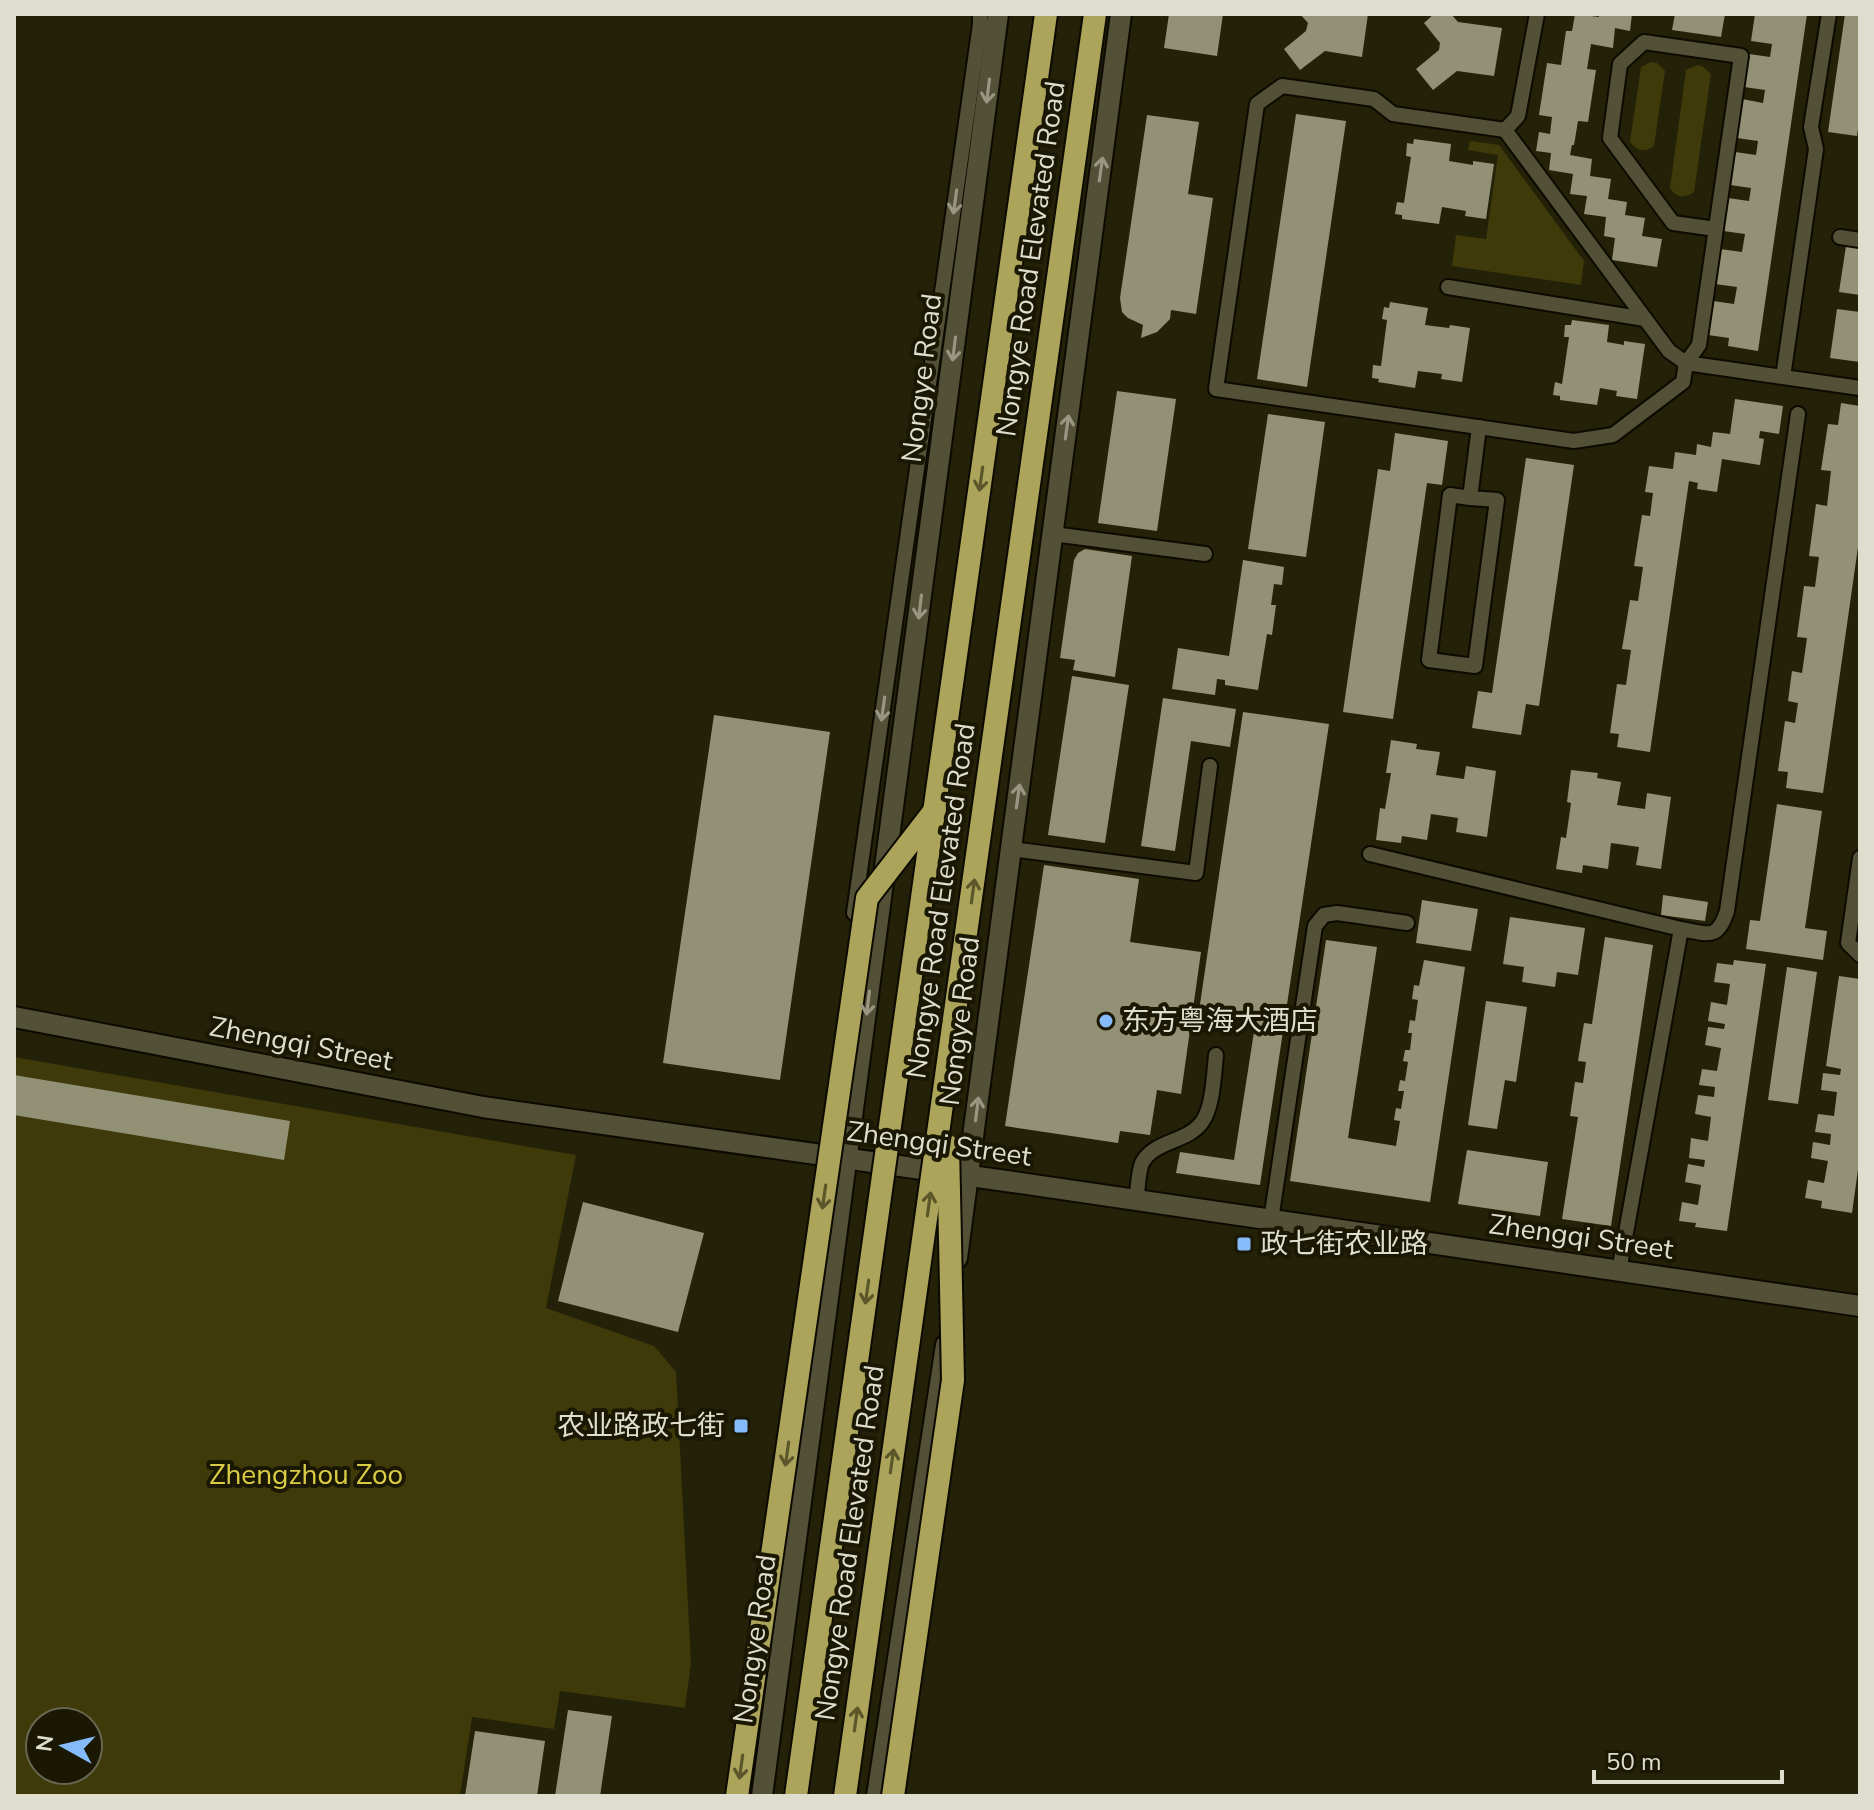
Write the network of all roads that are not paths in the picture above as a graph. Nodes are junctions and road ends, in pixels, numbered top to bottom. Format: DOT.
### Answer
graph roads {
  1 [pos="980,14"];
  2 [pos="998,14"];
  3 [pos="1046,14"];
  4 [pos="1095,14"];
  5 [pos="1121,14"];
  6 [pos="1537,14"];
  7 [pos="1829,14"];
  8 [pos="1505,130"];
  9 [pos="1716,229"];
  10 [pos="1840,237"];
  11 [pos="1860,240"];
  12 [pos="1448,287"];
  13 [pos="1645,319"];
  14 [pos="1686,363"];
  15 [pos="1783,377"];
  16 [pos="1860,388"];
  17 [pos="1798,414"];
  18 [pos="1479,427"];
  19 [pos="1470,498"];
  20 [pos="1053,534"];
  21 [pos="1205,554"];
  22 [pos="1210,766"];
  23 [pos="935,809"];
  24 [pos="1011,849"];
  25 [pos="1370,854"];
  26 [pos="1860,858"];
  27 [pos="1407,923"];
  28 [pos="1681,929"];
  29 [pos="1860,955"];
  30 [pos="14,1017"];
  31 [pos="1216,1055"];
  32 [pos="946,1079"];
  33 [pos="820,1155"];
  34 [pos="848,1159"];
  35 [pos="968,1176"];
  36 [pos="1136,1200"];
  37 [pos="1271,1220"];
  38 [pos="1619,1271"];
  39 [pos="1860,1306"];
  40 [pos="737,1796"];
  41 [pos="762,1796"];
  42 [pos="796,1796"];
  43 [pos="845,1796"];
  44 [pos="877,1796"];
  45 [pos="893,1796"];
  1 -- 33 [label="lane, one-way"];
  2 -- 34 [label="street, Nongye Road, one-way"];
  3 -- 23 [label="highway, Nongye Road Elevated Road, one-way, bridge"];
  32 -- 4 [label="highway, Nongye Road Elevated Road, one-way, bridge"];
  20 -- 5 [label="street, Nongye Road, one-way"];
  6 -- 8 [label="lane"];
  7 -- 15 [label="lane"];
  8 -- 13 [label="lane"];
  8 -- 18 [label="lane"];
  9 -- 9 [label="lane"];
  9 -- 14 [label="lane"];
  10 -- 11 [label="lane"];
  12 -- 13 [label="lane"];
  13 -- 14 [label="lane"];
  14 -- 15 [label="lane"];
  14 -- 18 [label="lane"];
  15 -- 16 [label="lane"];
  17 -- 28 [label="lane"];
  18 -- 19 [label="lane"];
  19 -- 19 [label="lane"];
  20 -- 21 [label="lane"];
  24 -- 20 [label="street, Nongye Road, one-way"];
  22 -- 24 [label="lane"];
  23 -- 40 [label="highway, one-way, bridge"];
  23 -- 42 [label="highway, Nongye Road Elevated Road, one-way, bridge"];
  35 -- 24 [label="street, Nongye Road, one-way"];
  25 -- 28 [label="lane"];
  26 -- 29 [label="lane"];
  27 -- 37 [label="lane"];
  28 -- 38 [label="lane"];
  30 -- 33 [label="street, Zhengqi Street"];
  31 -- 36 [label="lane"];
  43 -- 32 [label="highway, Nongye Road Elevated Road, one-way, bridge"];
  32 -- 45 [label="highway, bridge"];
  33 -- 34 [label="street, Zhengqi Street"];
  34 -- 35 [label="street, Zhengqi Street"];
  34 -- 41 [label="street, Nongye Road"];
  35 -- 36 [label="street, Zhengqi Street"];
  35 -- 44 [label="street, Nongye Road"];
  36 -- 37 [label="street, Zhengqi Street"];
  37 -- 38 [label="street, Zhengqi Street"];
  38 -- 39 [label="street, Zhengqi Street"];
}
